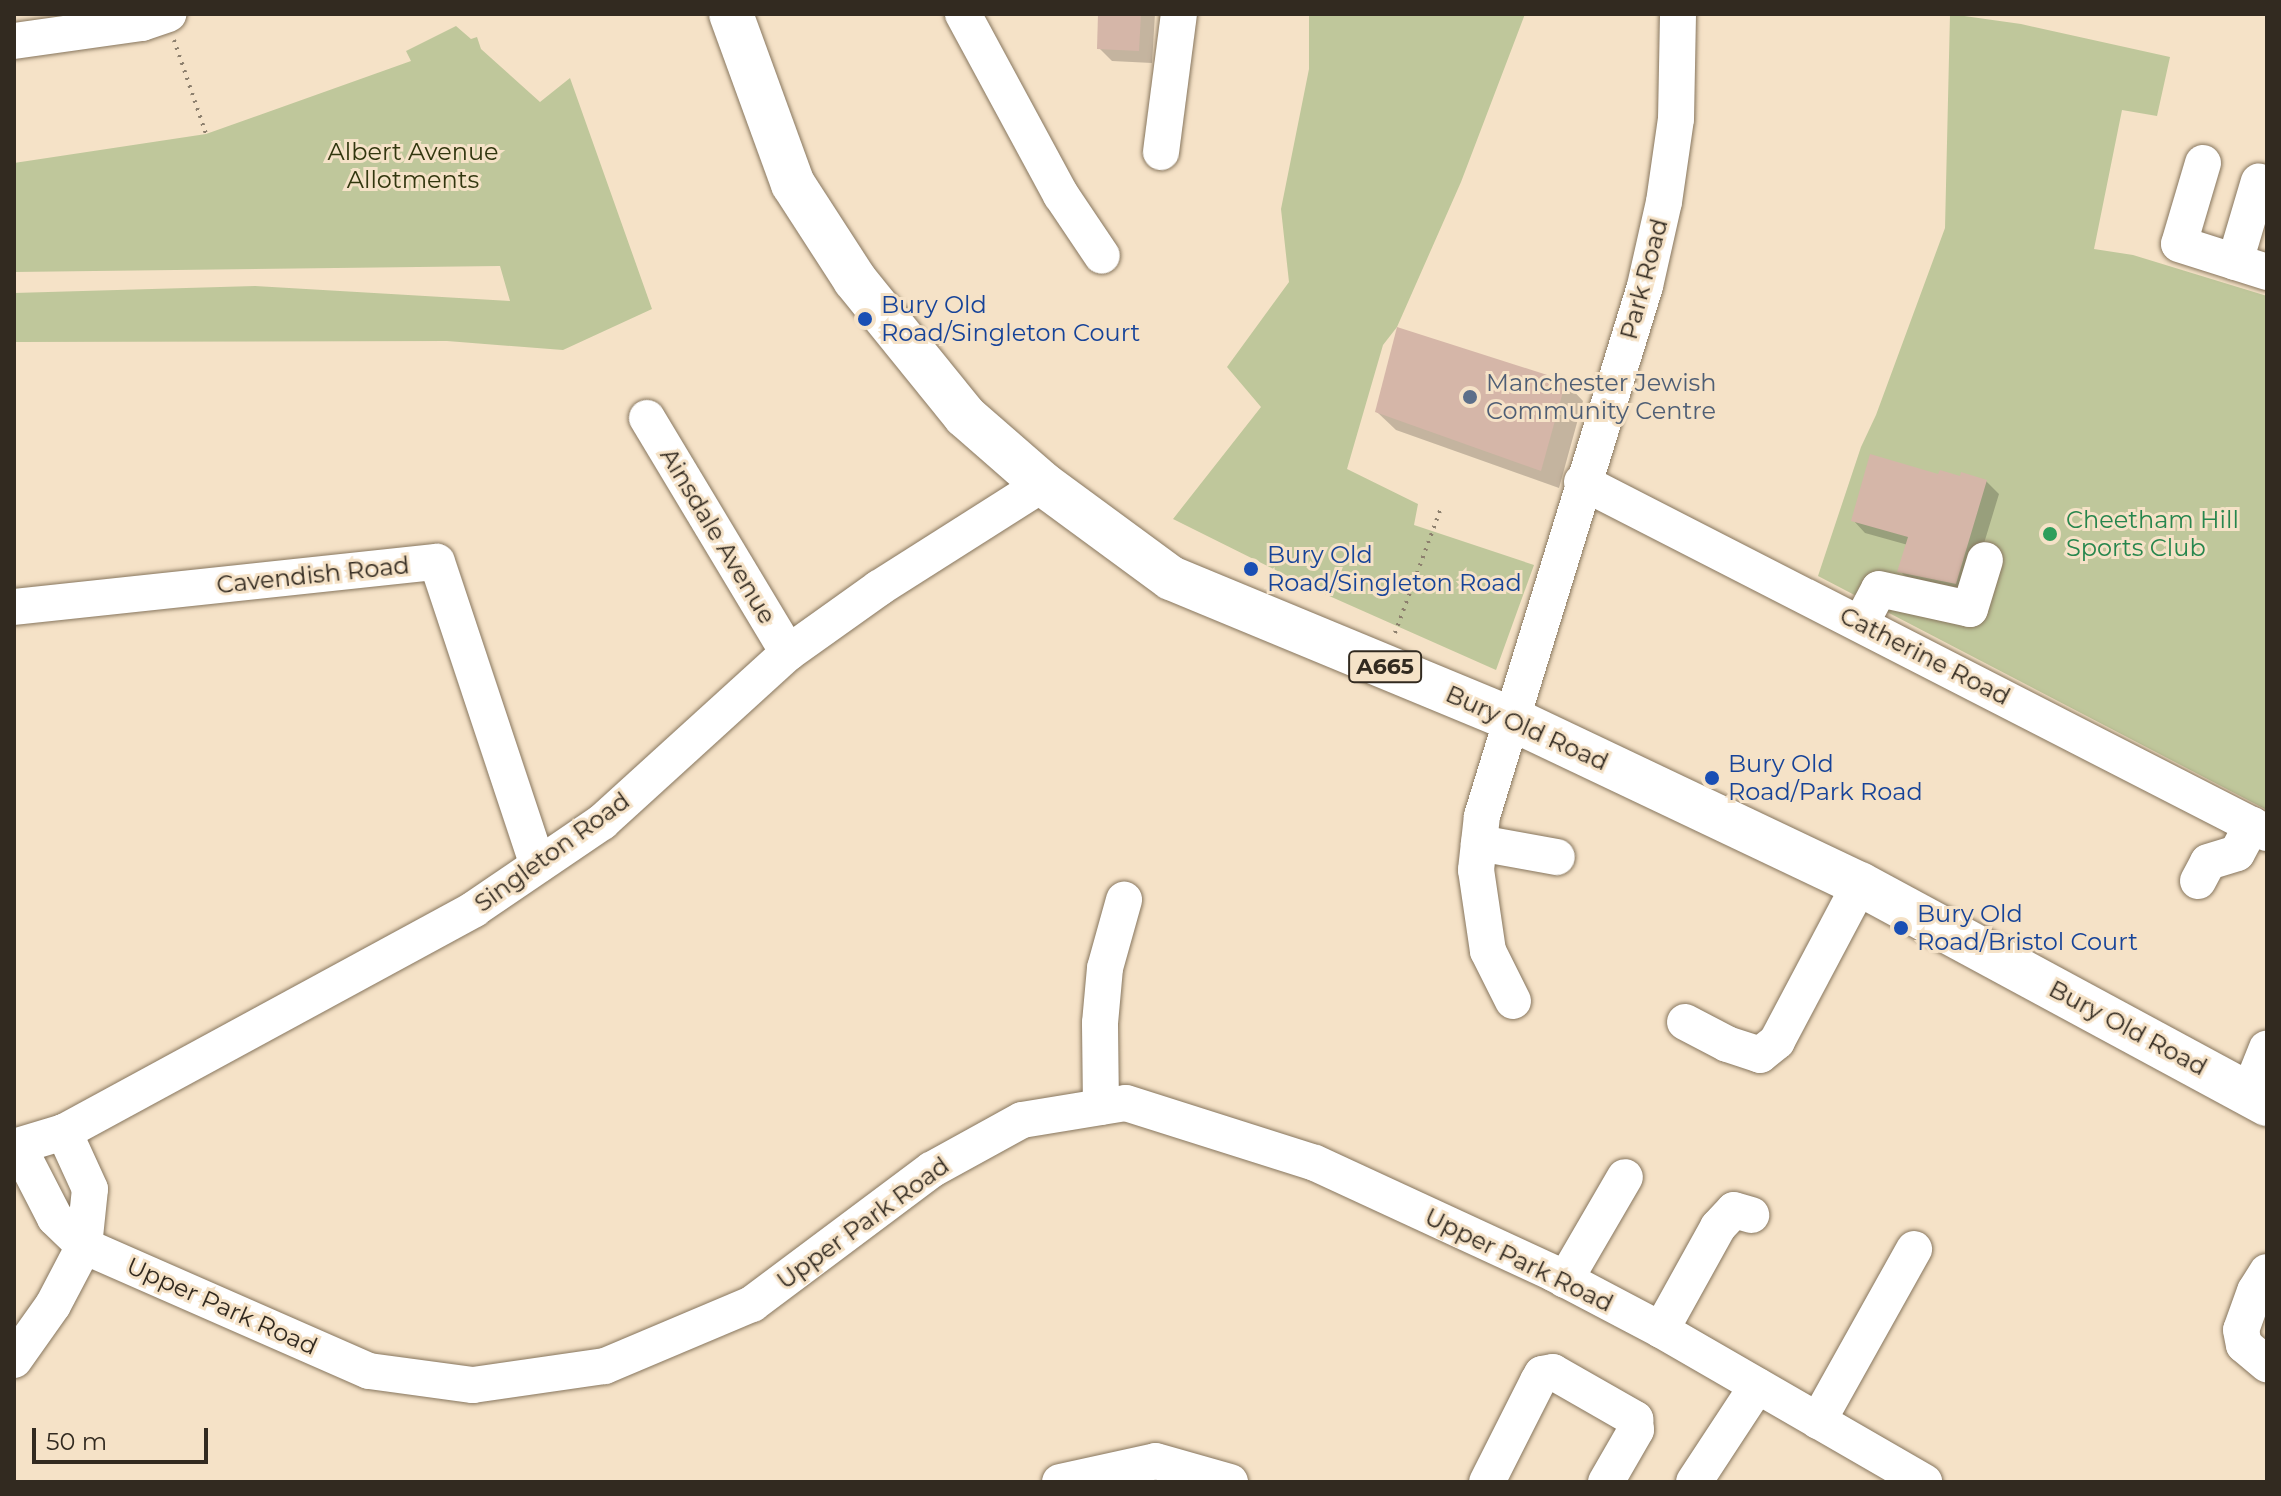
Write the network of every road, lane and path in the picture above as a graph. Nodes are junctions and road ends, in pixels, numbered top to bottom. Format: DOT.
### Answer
graph roads {
  1 [pos="166,14"];
  2 [pos="963,14"];
  3 [pos="1179,14"];
  4 [pos="1678,14"];
  5 [pos="741,18"];
  6 [pos="14,41"];
  7 [pos="206,134"];
  8 [pos="1161,152"];
  9 [pos="2203,163"];
  10 [pos="2259,181"];
  11 [pos="1102,256"];
  12 [pos="2251,267"];
  13 [pos="647,418"];
  14 [pos="1582,482"];
  15 [pos="1043,484"];
  16 [pos="1441,508"];
  17 [pos="1985,560"];
  18 [pos="14,607"];
  19 [pos="1861,623"];
  20 [pos="1395,633"];
  21 [pos="788,653"];
  22 [pos="1512,719"];
  23 [pos="2259,829"];
  24 [pos="1479,843"];
  25 [pos="1557,857"];
  26 [pos="538,865"];
  27 [pos="2198,881"];
  28 [pos="1860,884"];
  29 [pos="1124,900"];
  30 [pos="1513,1001"];
  31 [pos="1685,1022"];
  32 [pos="2267,1048"];
  33 [pos="2258,1098"];
  34 [pos="1101,1107"];
  35 [pos="64,1132"];
  36 [pos="16,1146"];
  37 [pos="1625,1177"];
  38 [pos="1751,1215"];
  39 [pos="84,1246"];
  40 [pos="1914,1249"];
  41 [pos="2267,1272"];
  42 [pos="1565,1280"];
  43 [pos="1661,1330"];
  44 [pos="14,1360"];
  45 [pos="2267,1364"];
  46 [pos="1757,1386"];
  47 [pos="1818,1421"];
  48 [pos="1618,1478"];
  49 [pos="1060,1482"];
  50 [pos="1230,1482"];
  51 [pos="1487,1482"];
  52 [pos="1694,1482"];
  53 [pos="1924,1482"];
  1 -- 6 [label="street"];
  1 -- 7 [label="path"];
  2 -- 11 [label="street"];
  3 -- 8 [label="street"];
  4 -- 14 [label="street, Park Road"];
  5 -- 15 [label="main road, Bury Old Road / A665"];
  9 -- 12 [label="street"];
  10 -- 12 [label="street"];
  13 -- 21 [label="street, Ainsdale Avenue"];
  14 -- 19 [label="street, Catherine Road"];
  14 -- 22 [label="street, Park Road"];
  15 -- 21 [label="street, Singleton Road"];
  15 -- 22 [label="main road, Bury Old Road / A665"];
  16 -- 20 [label="path"];
  17 -- 19 [label="street"];
  18 -- 26 [label="street, Cavendish Road"];
  19 -- 23 [label="street, Catherine Road"];
  21 -- 26 [label="street, Singleton Road"];
  22 -- 24 [label="street, Park Road"];
  22 -- 28 [label="main road, Bury Old Road / A665"];
  23 -- 27 [label="street"];
  24 -- 25 [label="street"];
  24 -- 30 [label="street, Park Road"];
  26 -- 35 [label="street, Singleton Road"];
  28 -- 31 [label="street"];
  28 -- 33 [label="main road, Bury Old Road / A665"];
  29 -- 34 [label="street"];
  32 -- 33 [label="street"];
  34 -- 39 [label="street, Upper Park Road"];
  34 -- 42 [label="street, Upper Park Road"];
  35 -- 36 [label="street, Singleton Road"];
  35 -- 39 [label="street"];
  36 -- 39 [label="street, Upper Park Road"];
  37 -- 42 [label="street"];
  38 -- 43 [label="street"];
  39 -- 44 [label="street"];
  40 -- 47 [label="street"];
  41 -- 45 [label="street"];
  42 -- 43 [label="street, Upper Park Road"];
  43 -- 46 [label="street, Upper Park Road"];
  46 -- 47 [label="street, Upper Park Road"];
  46 -- 52 [label="street"];
  47 -- 53 [label="street, Upper Park Road"];
  48 -- 51 [label="street"];
  49 -- 50 [label="street"];
}
